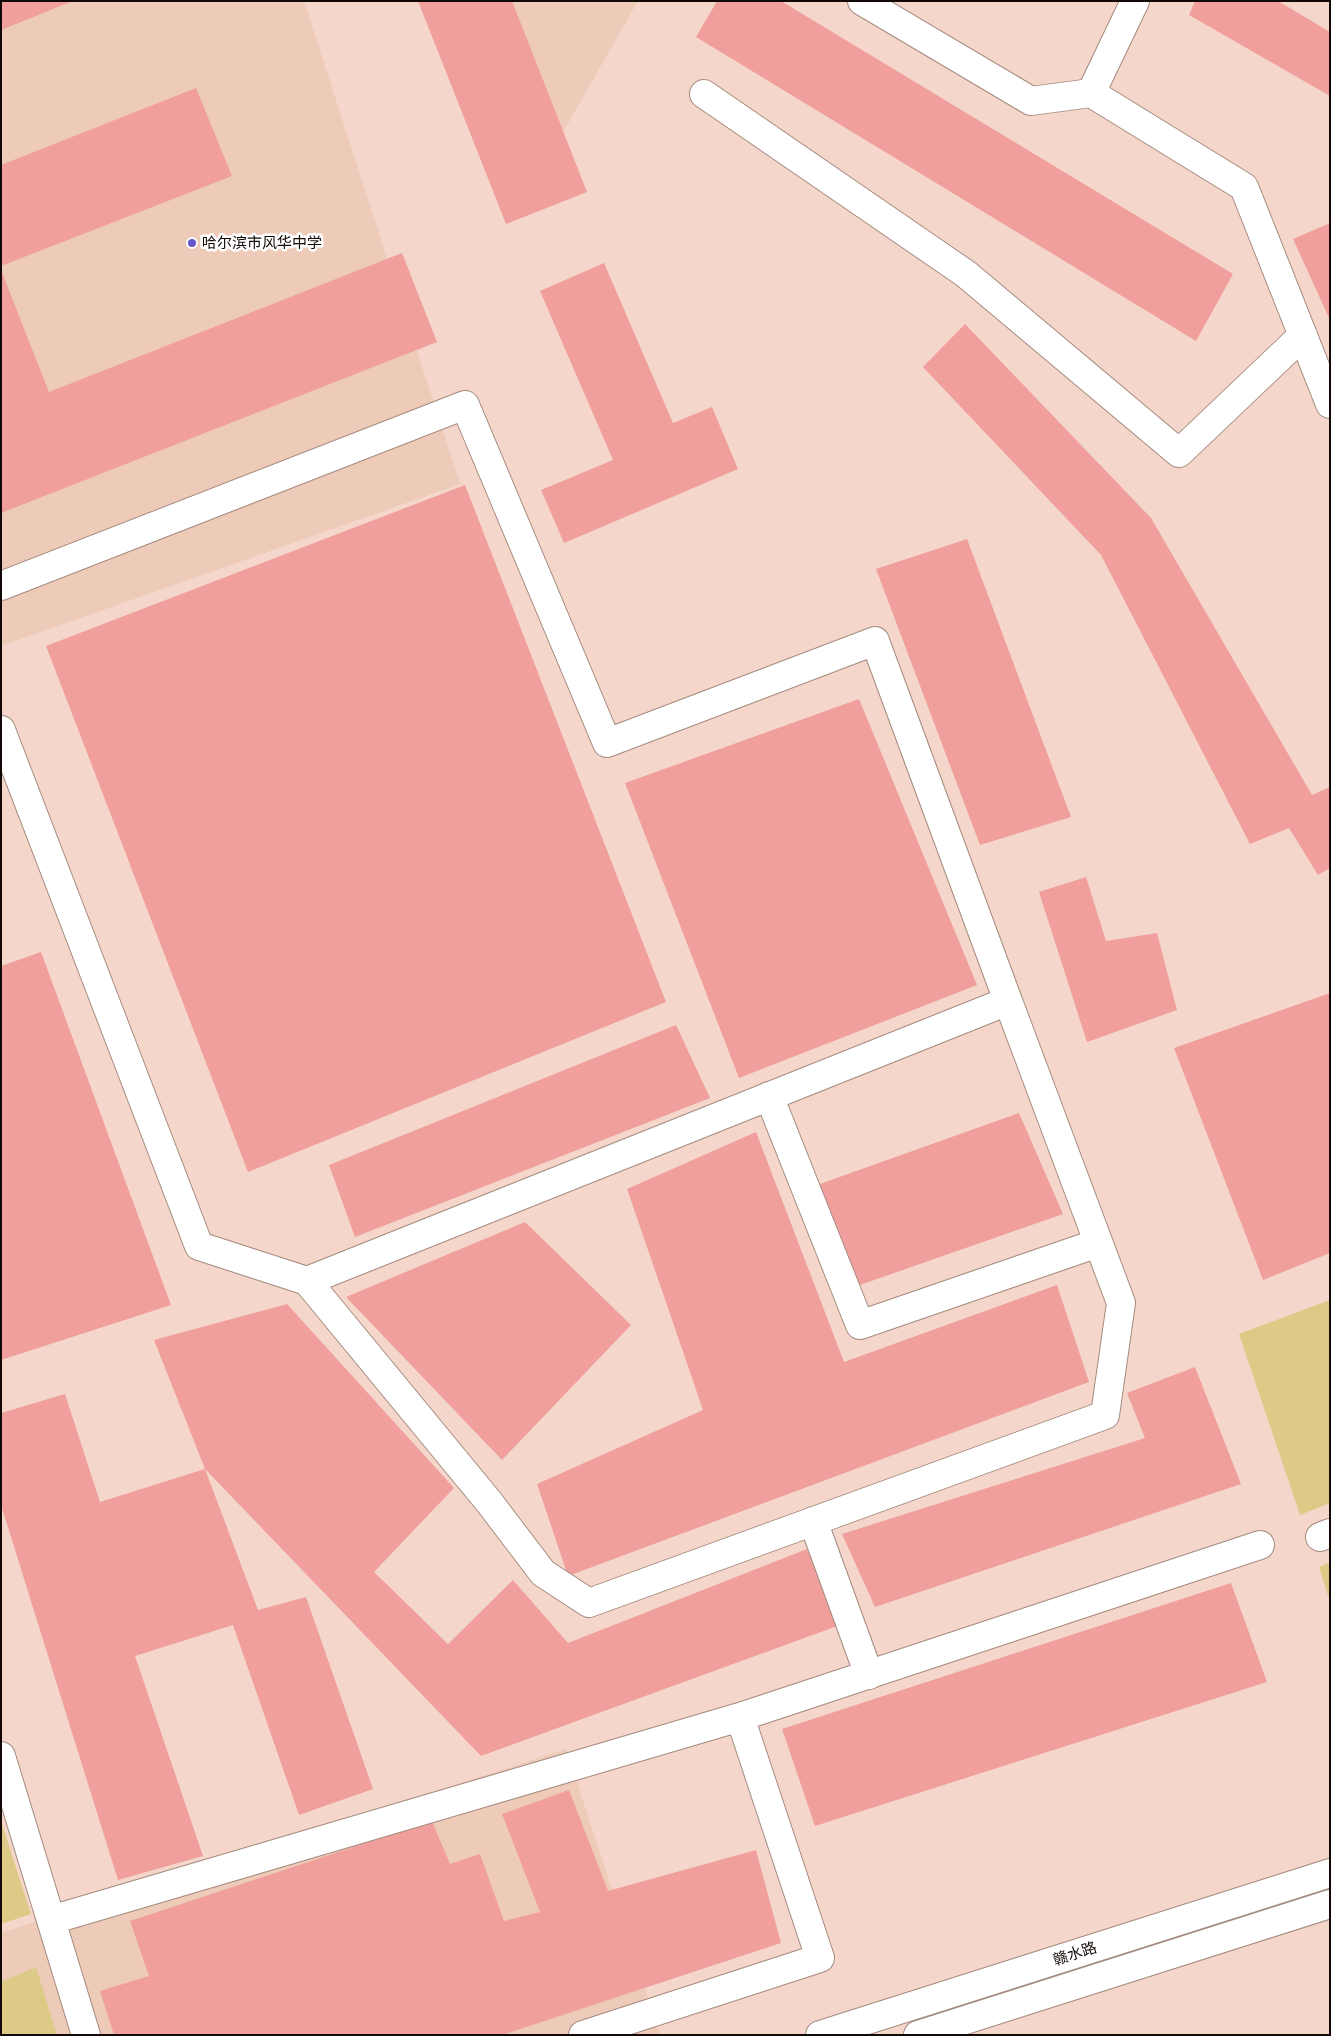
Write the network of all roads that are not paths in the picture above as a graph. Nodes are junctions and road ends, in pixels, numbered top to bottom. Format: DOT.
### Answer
graph roads {
  1 [pos="862,1"];
  2 [pos="1135,1"];
  3 [pos="1091,92"];
  4 [pos="704,94"];
  5 [pos="1302,335"];
  6 [pos="1330,404"];
  7 [pos="1,586"];
  8 [pos="1,730"];
  9 [pos="1008,1001"];
  10 [pos="769,1096"];
  11 [pos="1098,1243"];
  12 [pos="307,1281"];
  13 [pos="813,1521"];
  14 [pos="1260,1545"];
  15 [pos="869,1675"];
  16 [pos="740,1717"];
  17 [pos="1,1756"];
  18 [pos="1330,1873"];
  19 [pos="1330,1904"];
  20 [pos="51,1920"];
  21 [pos="86,2035"];
  22 [pos="583,2035"];
  23 [pos="820,2035"];
  24 [pos="918,2035"];
  1 -- 3 [label="main road"];
  2 -- 3 [label="main road"];
  3 -- 5 [label="main road"];
  4 -- 5 [label="main road"];
  5 -- 6 [label="main road"];
  7 -- 9 [label="main road"];
  8 -- 12 [label="main road"];
  9 -- 10 [label="main road"];
  9 -- 11 [label="main road"];
  10 -- 11 [label="main road"];
  10 -- 12 [label="main road"];
  11 -- 13 [label="main road"];
  12 -- 13 [label="main road"];
  13 -- 15 [label="main road"];
  14 -- 15 [label="main road"];
  15 -- 16 [label="main road"];
  16 -- 20 [label="main road"];
  16 -- 22 [label="main road"];
  17 -- 20 [label="main road"];
  18 -- 23 [label="main road, 赣水路"];
  19 -- 24 [label="main road, 赣水路"];
  20 -- 21 [label="main road"];
}
